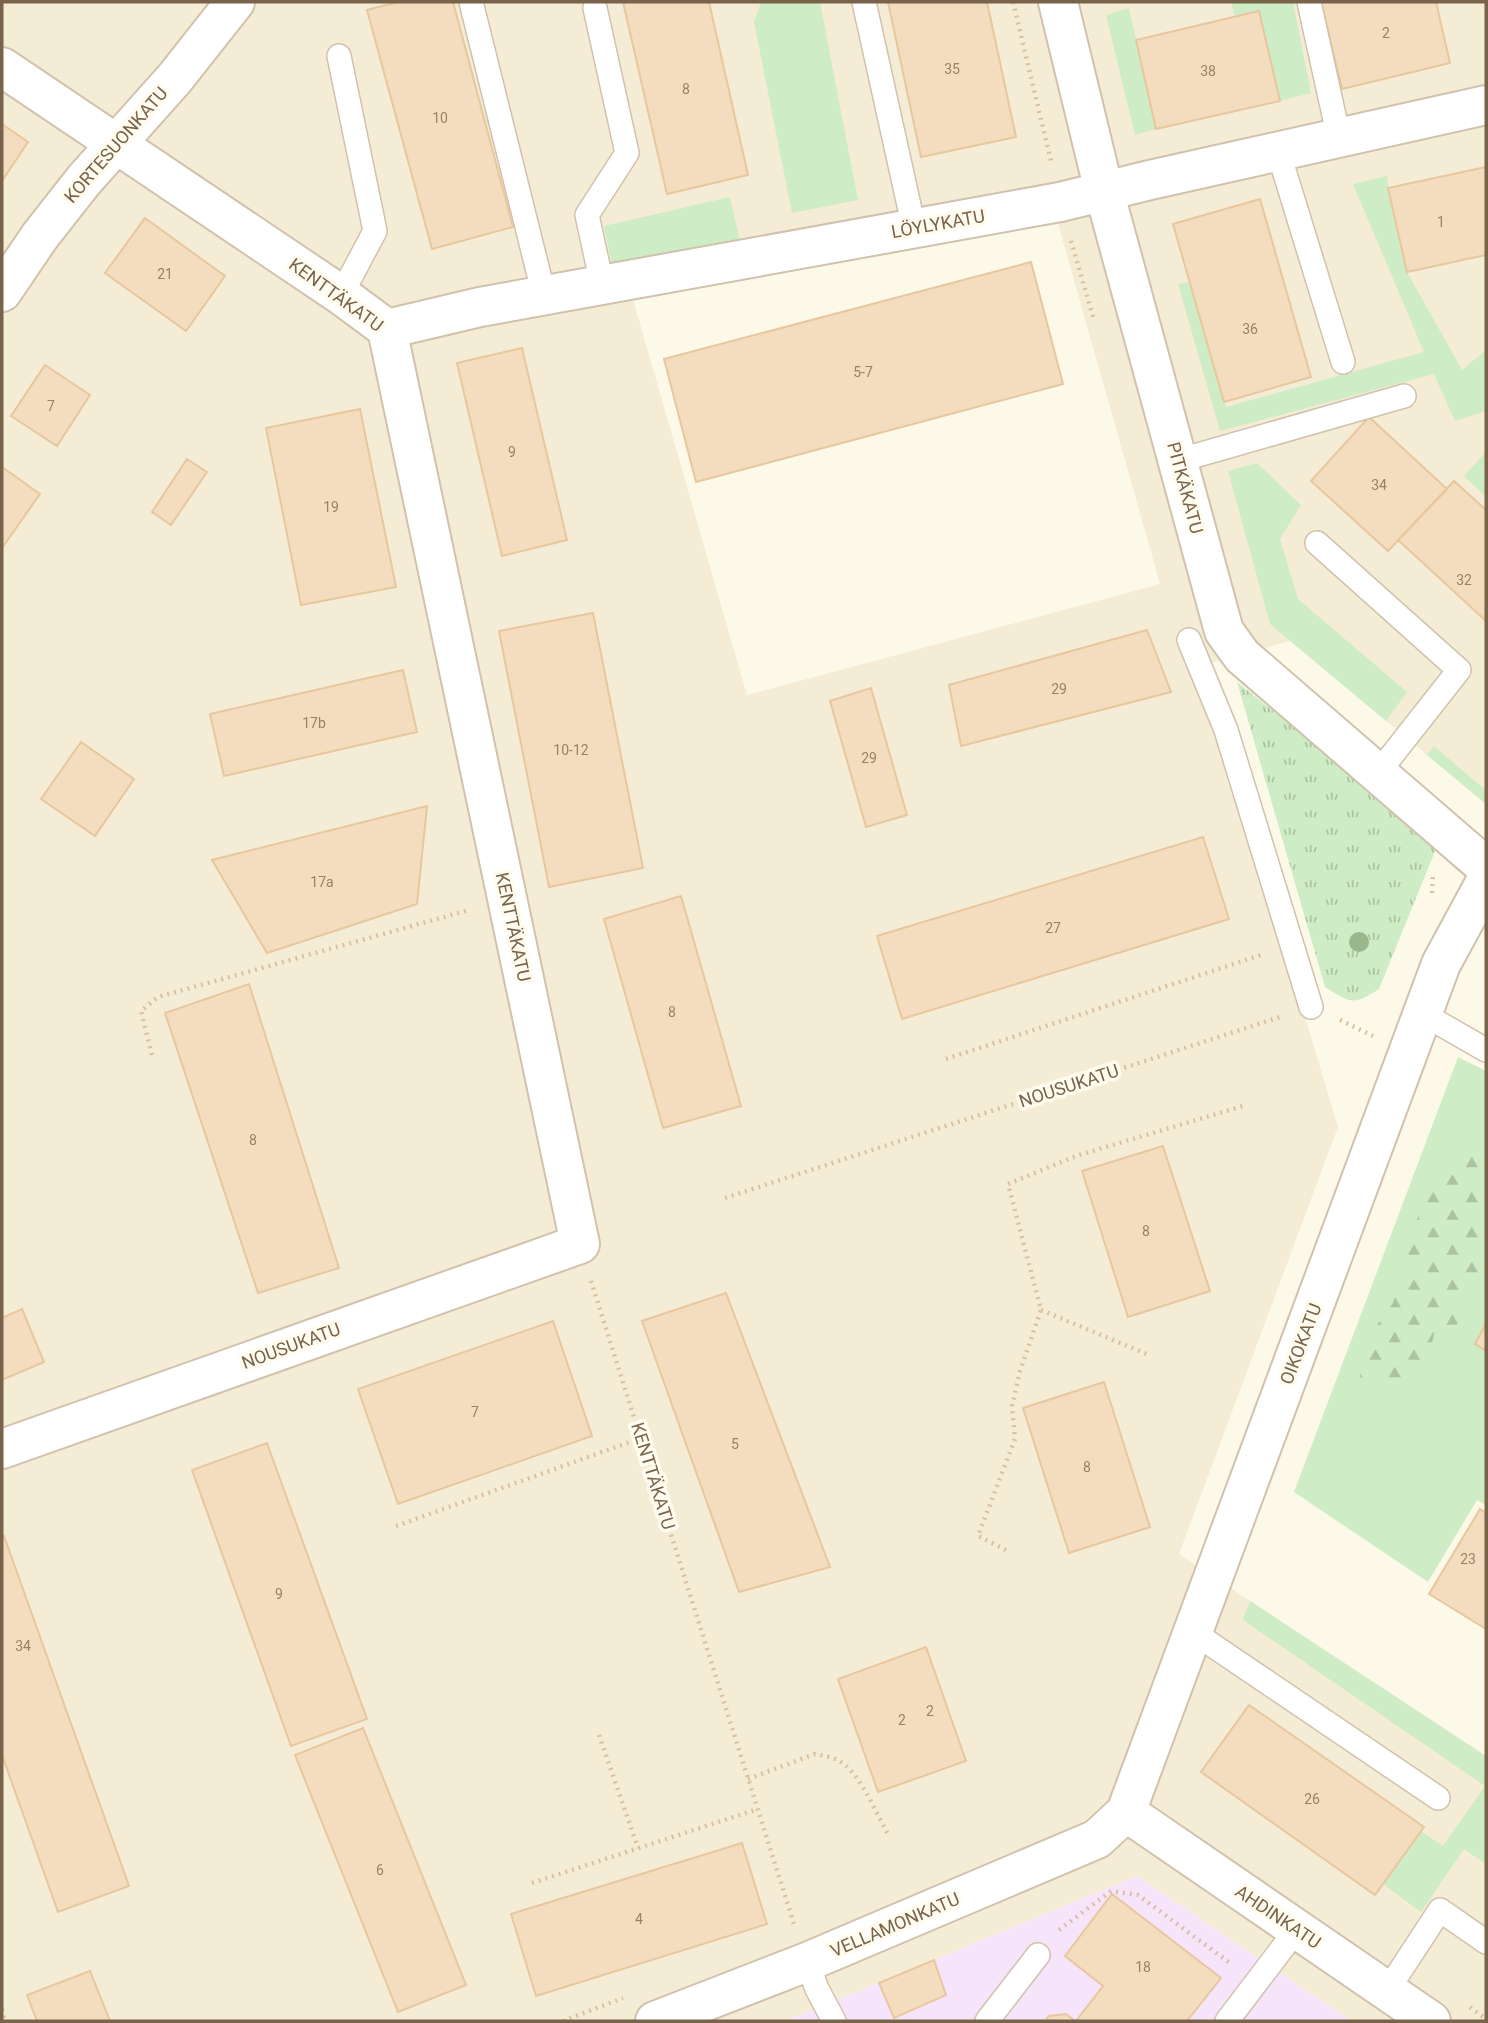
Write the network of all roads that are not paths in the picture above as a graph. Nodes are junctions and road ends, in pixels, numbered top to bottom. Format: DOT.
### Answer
graph roads {
  1 [pos="235,2"];
  2 [pos="471,2"];
  3 [pos="864,2"];
  4 [pos="1309,2"];
  5 [pos="1063,3"];
  6 [pos="595,8"];
  7 [pos="339,56"];
  8 [pos="2,67"];
  9 [pos="1486,105"];
  10 [pos="1339,138"];
  11 [pos="117,144"];
  12 [pos="1278,151"];
  13 [pos="1104,191"];
  14 [pos="914,228"];
  15 [pos="602,284"];
  16 [pos="2,292"];
  17 [pos="341,295"];
  18 [pos="544,295"];
  19 [pos="387,329"];
  20 [pos="1343,362"];
  21 [pos="1404,396"];
  22 [pos="1177,461"];
  23 [pos="1317,543"];
  24 [pos="1189,640"];
  25 [pos="1378,773"];
  26 [pos="1486,867"];
  27 [pos="1486,881"];
  28 [pos="1311,1007"];
  29 [pos="1423,1014"];
  30 [pos="1486,1050"];
  31 [pos="580,1244"];
  32 [pos="2,1449"];
  33 [pos="1193,1632"];
  34 [pos="1438,1798"];
  35 [pos="1126,1812"];
  36 [pos="1297,1929"];
  37 [pos="1486,1942"];
  38 [pos="1038,1955"];
  39 [pos="807,1962"];
  40 [pos="1387,1991"];
  41 [pos="641,2009"];
  42 [pos="834,2021"];
  43 [pos="987,2021"];
  44 [pos="1227,2021"];
  45 [pos="1431,2021"];
  1 -- 11 [label="street, KORTESUONKATU"];
  2 -- 18 [label="lane"];
  3 -- 14 [label="lane"];
  4 -- 10 [label="lane"];
  5 -- 13 [label="street, PITKÄKATU"];
  6 -- 15 [label="lane"];
  7 -- 17 [label="lane"];
  8 -- 11 [label="street, KENTTÄKATU"];
  9 -- 10 [label="street, LÖYLYKATU"];
  10 -- 12 [label="street, LÖYLYKATU"];
  11 -- 16 [label="street, KORTESUONKATU"];
  11 -- 17 [label="street, KENTTÄKATU"];
  12 -- 13 [label="street, LÖYLYKATU"];
  12 -- 20 [label="lane"];
  13 -- 14 [label="street, LÖYLYKATU"];
  13 -- 22 [label="street, PITKÄKATU"];
  14 -- 15 [label="street, LÖYLYKATU"];
  15 -- 18 [label="street, LÖYLYKATU"];
  17 -- 19 [label="street, KENTTÄKATU"];
  18 -- 19 [label="street, LÖYLYKATU"];
  19 -- 31 [label="street, KENTTÄKATU"];
  21 -- 22 [label="lane"];
  22 -- 25 [label="street, PITKÄKATU"];
  23 -- 25 [label="lane"];
  24 -- 28 [label="lane"];
  25 -- 26 [label="street, PITKÄKATU"];
  27 -- 29 [label="street, OIKOKATU"];
  29 -- 30 [label="lane"];
  29 -- 33 [label="street, OIKOKATU"];
  31 -- 32 [label="street, NOUSUKATU"];
  33 -- 34 [label="lane"];
  33 -- 35 [label="street, OIKOKATU"];
  35 -- 36 [label="street, AHDINKATU"];
  35 -- 39 [label="street, VELLAMONKATU"];
  36 -- 40 [label="street, AHDINKATU"];
  36 -- 44 [label="lane"];
  37 -- 40 [label="lane"];
  38 -- 43 [label="lane"];
  39 -- 41 [label="street, VELLAMONKATU"];
  39 -- 42 [label="lane"];
  40 -- 45 [label="street, AHDINKATU"];
}
